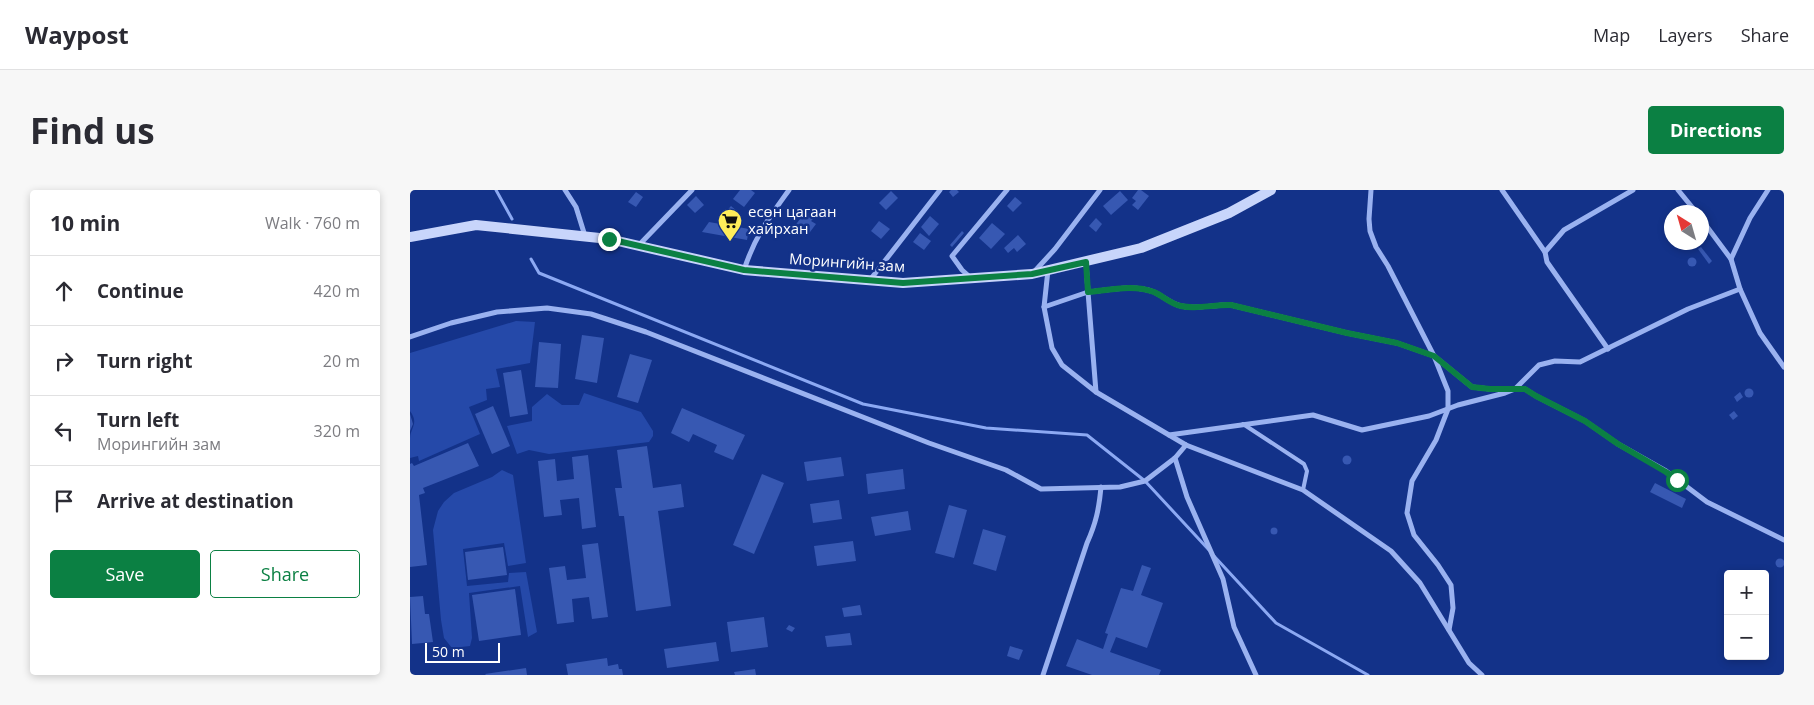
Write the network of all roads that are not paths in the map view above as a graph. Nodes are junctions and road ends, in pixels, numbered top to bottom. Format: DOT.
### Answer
graph roads {
  1 [pos="565,190"];
  2 [pos="692,190"];
  3 [pos="789,190"];
  4 [pos="940,190"];
  5 [pos="1007,190"];
  6 [pos="1100,190"];
  7 [pos="1271,190"];
  8 [pos="1371,190"];
  9 [pos="1502,190"];
  10 [pos="1634,190"];
  11 [pos="1678,190"];
  12 [pos="1768,190"];
  13 [pos="1690,205"];
  14 [pos="1709,229"];
  15 [pos="585,236"];
  16 [pos="410,237"];
  17 [pos="639,246"];
  18 [pos="1545,252"];
  19 [pos="1731,259"];
  20 [pos="1086,262"];
  21 [pos="744,270"];
  22 [pos="1048,270"];
  23 [pos="1032,274"];
  24 [pos="972,278"];
  25 [pos="869,280"];
  26 [pos="1740,289"];
  27 [pos="1088,292"];
  28 [pos="1044,307"];
  29 [pos="410,337"];
  30 [pos="1608,349"];
  31 [pos="1434,356"];
  32 [pos="1784,367"];
  33 [pos="1516,389"];
  34 [pos="1096,392"];
  35 [pos="1448,409"];
  36 [pos="1243,424"];
  37 [pos="1168,435"];
  38 [pos="1186,446"];
  39 [pos="1175,458"];
  40 [pos="1101,488"];
  41 [pos="1303,490"];
  42 [pos="1784,540"];
  43 [pos="1448,630"];
  44 [pos="1043,675"];
  45 [pos="1256,675"];
  46 [pos="1482,675"];
  1 -- 15 [label="street"];
  2 -- 17 [label="street"];
  3 -- 21 [label="street"];
  4 -- 25 [label="street"];
  5 -- 24 [label="street"];
  6 -- 23 [label="street"];
  7 -- 20 [label="main road, Морингийн зам"];
  8 -- 31 [label="street"];
  9 -- 18 [label="street"];
  10 -- 18 [label="street"];
  11 -- 13 [label="street"];
  12 -- 19 [label="street"];
  14 -- 19 [label="street"];
  15 -- 16 [label="main road, Морингийн зам"];
  15 -- 17 [label="main road, Морингийн зам"];
  17 -- 21 [label="main road, Морингийн зам"];
  18 -- 30 [label="street"];
  19 -- 26 [label="street"];
  20 -- 22 [label="main road, Морингийн зам"];
  20 -- 27 [label="street"];
  21 -- 25 [label="main road, Морингийн зам"];
  22 -- 23 [label="main road, Морингийн зам"];
  22 -- 28 [label="street"];
  23 -- 24 [label="main road, Морингийн зам"];
  24 -- 25 [label="main road, Морингийн зам"];
  26 -- 30 [label="street"];
  26 -- 32 [label="street"];
  27 -- 28 [label="street"];
  27 -- 31 [label="street"];
  27 -- 34 [label="street"];
  28 -- 34 [label="street"];
  29 -- 40 [label="street"];
  30 -- 33 [label="street"];
  31 -- 33 [label="street"];
  31 -- 35 [label="street"];
  33 -- 35 [label="street"];
  33 -- 42 [label="street"];
  34 -- 37 [label="street"];
  35 -- 36 [label="street"];
  35 -- 43 [label="street"];
  36 -- 37 [label="street"];
  36 -- 41 [label="lane"];
  37 -- 38 [label="street"];
  38 -- 39 [label="street"];
  38 -- 41 [label="street"];
  39 -- 40 [label="street"];
  39 -- 45 [label="street"];
  40 -- 44 [label="street"];
  41 -- 43 [label="street"];
  43 -- 46 [label="street"];
}
